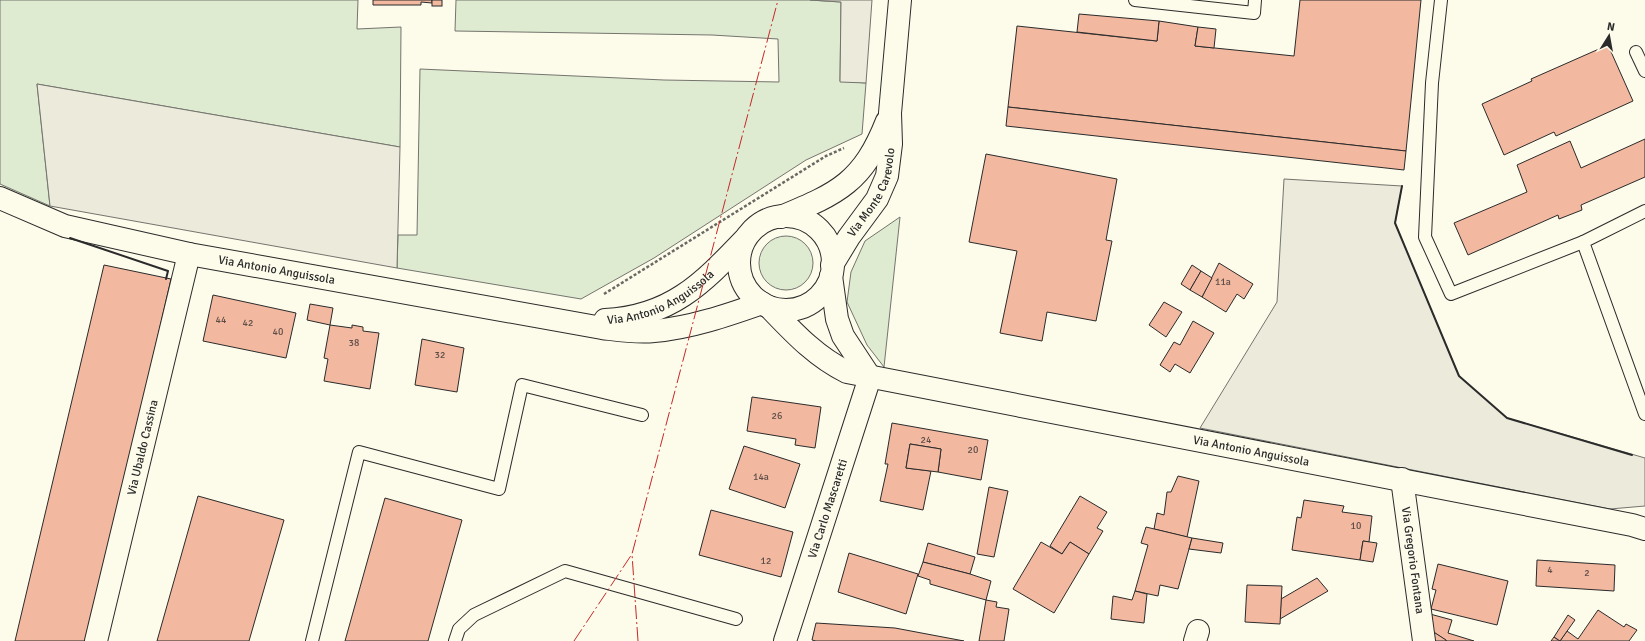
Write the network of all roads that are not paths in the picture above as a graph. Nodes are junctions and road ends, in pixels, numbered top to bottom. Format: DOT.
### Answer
graph roads {
  1 [pos="900,0"];
  2 [pos="1135,0"];
  3 [pos="1255,0"];
  4 [pos="1441,0"];
  5 [pos="1636,52"];
  6 [pos="1645,71"];
  7 [pos="890,113"];
  8 [pos="0,198"];
  9 [pos="1645,211"];
  10 [pos="781,217"];
  11 [pos="745,239"];
  12 [pos="1583,242"];
  13 [pos="189,254"];
  14 [pos="831,270"];
  15 [pos="765,305"];
  16 [pos="560,322"];
  17 [pos="870,377"];
  18 [pos="1645,414"];
  19 [pos="642,415"];
  20 [pos="1402,479"];
  21 [pos="1641,525"];
  22 [pos="736,619"];
  23 [pos="96,641"];
  24 [pos="312,641"];
  25 [pos="455,641"];
  26 [pos="785,641"];
  27 [pos="1424,641"];
  1 -- 7 [label="street, Via Monte Carevolo"];
  2 -- 3 [label="lane"];
  4 -- 12 [label="lane"];
  5 -- 6 [label="lane"];
  7 -- 10 [label="street, Via Monte Carevolo"];
  7 -- 14 [label="street, Via Monte Carevolo"];
  8 -- 13 [label="street, Via Antonio Anguissola"];
  9 -- 12 [label="lane"];
  10 -- 11 [label="street"];
  10 -- 14 [label="street"];
  11 -- 15 [label="street"];
  11 -- 16 [label="street, Via Antonio Anguissola"];
  12 -- 18 [label="lane"];
  13 -- 16 [label="street, Via Antonio Anguissola"];
  13 -- 23 [label="street, Via Ubaldo Cassina"];
  14 -- 15 [label="street"];
  14 -- 17 [label="street"];
  15 -- 16 [label="street, Via Antonio Anguissola"];
  15 -- 17 [label="street, Via Antonio Anguissola"];
  17 -- 20 [label="street, Via Antonio Anguissola"];
  17 -- 26 [label="street, Via Carlo Mascaretti"];
  19 -- 24 [label="lane"];
  20 -- 21 [label="street, Via Antonio Anguissola"];
  20 -- 27 [label="street, Via Gregorio Fontana"];
  22 -- 25 [label="lane"];
}
